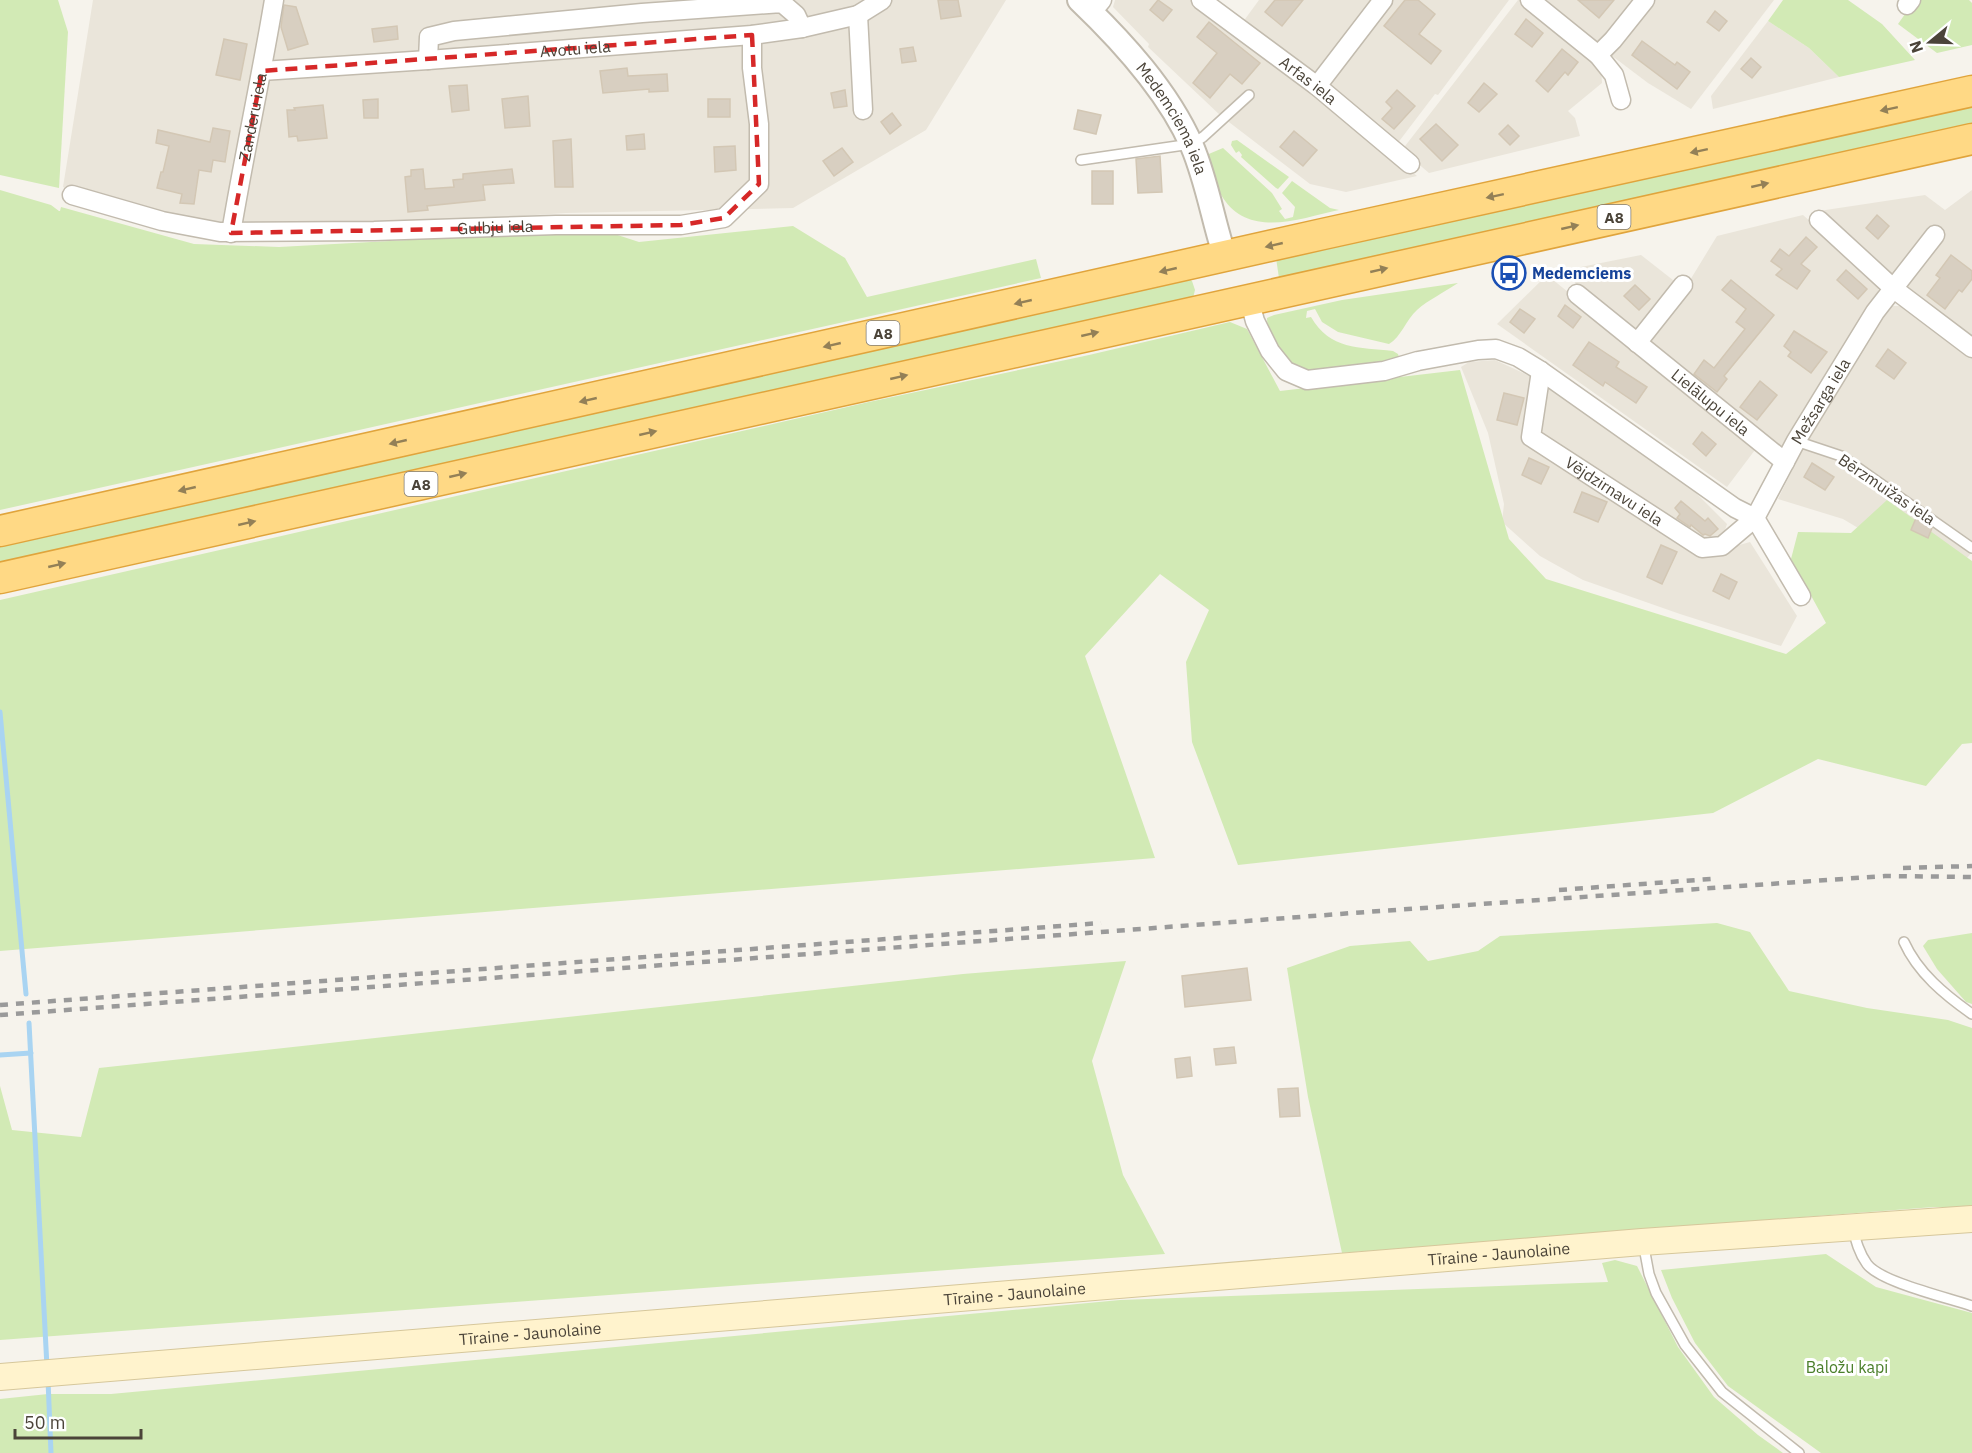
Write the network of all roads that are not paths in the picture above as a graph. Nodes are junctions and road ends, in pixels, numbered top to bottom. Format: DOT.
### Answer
graph roads {
  1 [pos="274,0"];
  2 [pos="882,0"];
  3 [pos="1201,0"];
  4 [pos="1383,0"];
  5 [pos="1530,0"];
  6 [pos="1645,0"];
  7 [pos="1091,4"];
  8 [pos="642,7"];
  9 [pos="858,15"];
  10 [pos="802,28"];
  11 [pos="752,35"];
  12 [pos="1598,55"];
  13 [pos="428,60"];
  14 [pos="262,71"];
  15 [pos="1317,86"];
  16 [pos="1972,91"];
  17 [pos="1249,95"];
  18 [pos="1621,100"];
  19 [pos="862,110"];
  20 [pos="1972,139"];
  21 [pos="1191,144"];
  22 [pos="1081,160"];
  23 [pos="1410,164"];
  24 [pos="72,195"];
  25 [pos="1819,220"];
  26 [pos="231,233"];
  27 [pos="1935,236"];
  28 [pos="1226,257"];
  29 [pos="1683,285"];
  30 [pos="1894,289"];
  31 [pos="1578,294"];
  32 [pos="1249,299"];
  33 [pos="1637,343"];
  34 [pos="1972,348"];
  35 [pos="1541,371"];
  36 [pos="1796,441"];
  37 [pos="1785,462"];
  38 [pos="1755,518"];
  39 [pos="0,531"];
  40 [pos="1972,548"];
  41 [pos="0,578"];
  42 [pos="1801,596"];
  43 [pos="1904,942"];
  44 [pos="1972,1014"];
  45 [pos="1972,1219"];
  46 [pos="1853,1226"];
  47 [pos="1642,1242"];
  48 [pos="1972,1306"];
  49 [pos="0,1377"];
  50 [pos="1799,1453"];
  1 -- 14 [label="street, Zanderu iela"];
  2 -- 9 [label="street, Avotu iela"];
  3 -- 15 [label="street, Arfas iela"];
  4 -- 15 [label="street"];
  5 -- 12 [label="street"];
  6 -- 12 [label="street"];
  7 -- 21 [label="street, Medemciema iela"];
  8 -- 10 [label="street"];
  8 -- 13 [label="street"];
  9 -- 10 [label="street, Avotu iela"];
  9 -- 19 [label="street"];
  10 -- 11 [label="street, Avotu iela"];
  11 -- 13 [label="street, Avotu iela"];
  11 -- 26 [label="street, Gulbju iela"];
  12 -- 18 [label="street"];
  13 -- 14 [label="street, Avotu iela"];
  14 -- 26 [label="street, Zanderu iela"];
  15 -- 23 [label="street, Arfas iela"];
  16 -- 28 [label="highway, A8, one-way"];
  17 -- 21 [label="lane"];
  32 -- 20 [label="highway, A8, one-way"];
  21 -- 22 [label="lane"];
  21 -- 28 [label="street, Medemciema iela"];
  24 -- 26 [label="street, Gulbju iela"];
  25 -- 30 [label="street"];
  27 -- 30 [label="street, Mežsarga iela"];
  28 -- 39 [label="highway, A8, one-way"];
  29 -- 33 [label="street"];
  30 -- 34 [label="street"];
  30 -- 36 [label="street, Mežsarga iela"];
  31 -- 33 [label="street, Lielālupu iela"];
  32 -- 35 [label="street"];
  41 -- 32 [label="highway, A8, one-way"];
  33 -- 37 [label="street, Lielālupu iela"];
  35 -- 38 [label="street"];
  35 -- 38 [label="street, Vējdzirnavu iela"];
  36 -- 37 [label="street, Mežsarga iela"];
  36 -- 40 [label="lane, Bērzmuižas iela"];
  37 -- 38 [label="street, Mežsarga iela"];
  38 -- 42 [label="street"];
  43 -- 44 [label="lane"];
  45 -- 46 [label="main road, Tīraine - Jaunolaine"];
  46 -- 47 [label="main road, Tīraine - Jaunolaine"];
  46 -- 48 [label="lane"];
  47 -- 49 [label="main road, Tīraine - Jaunolaine"];
  47 -- 50 [label="lane"];
}
